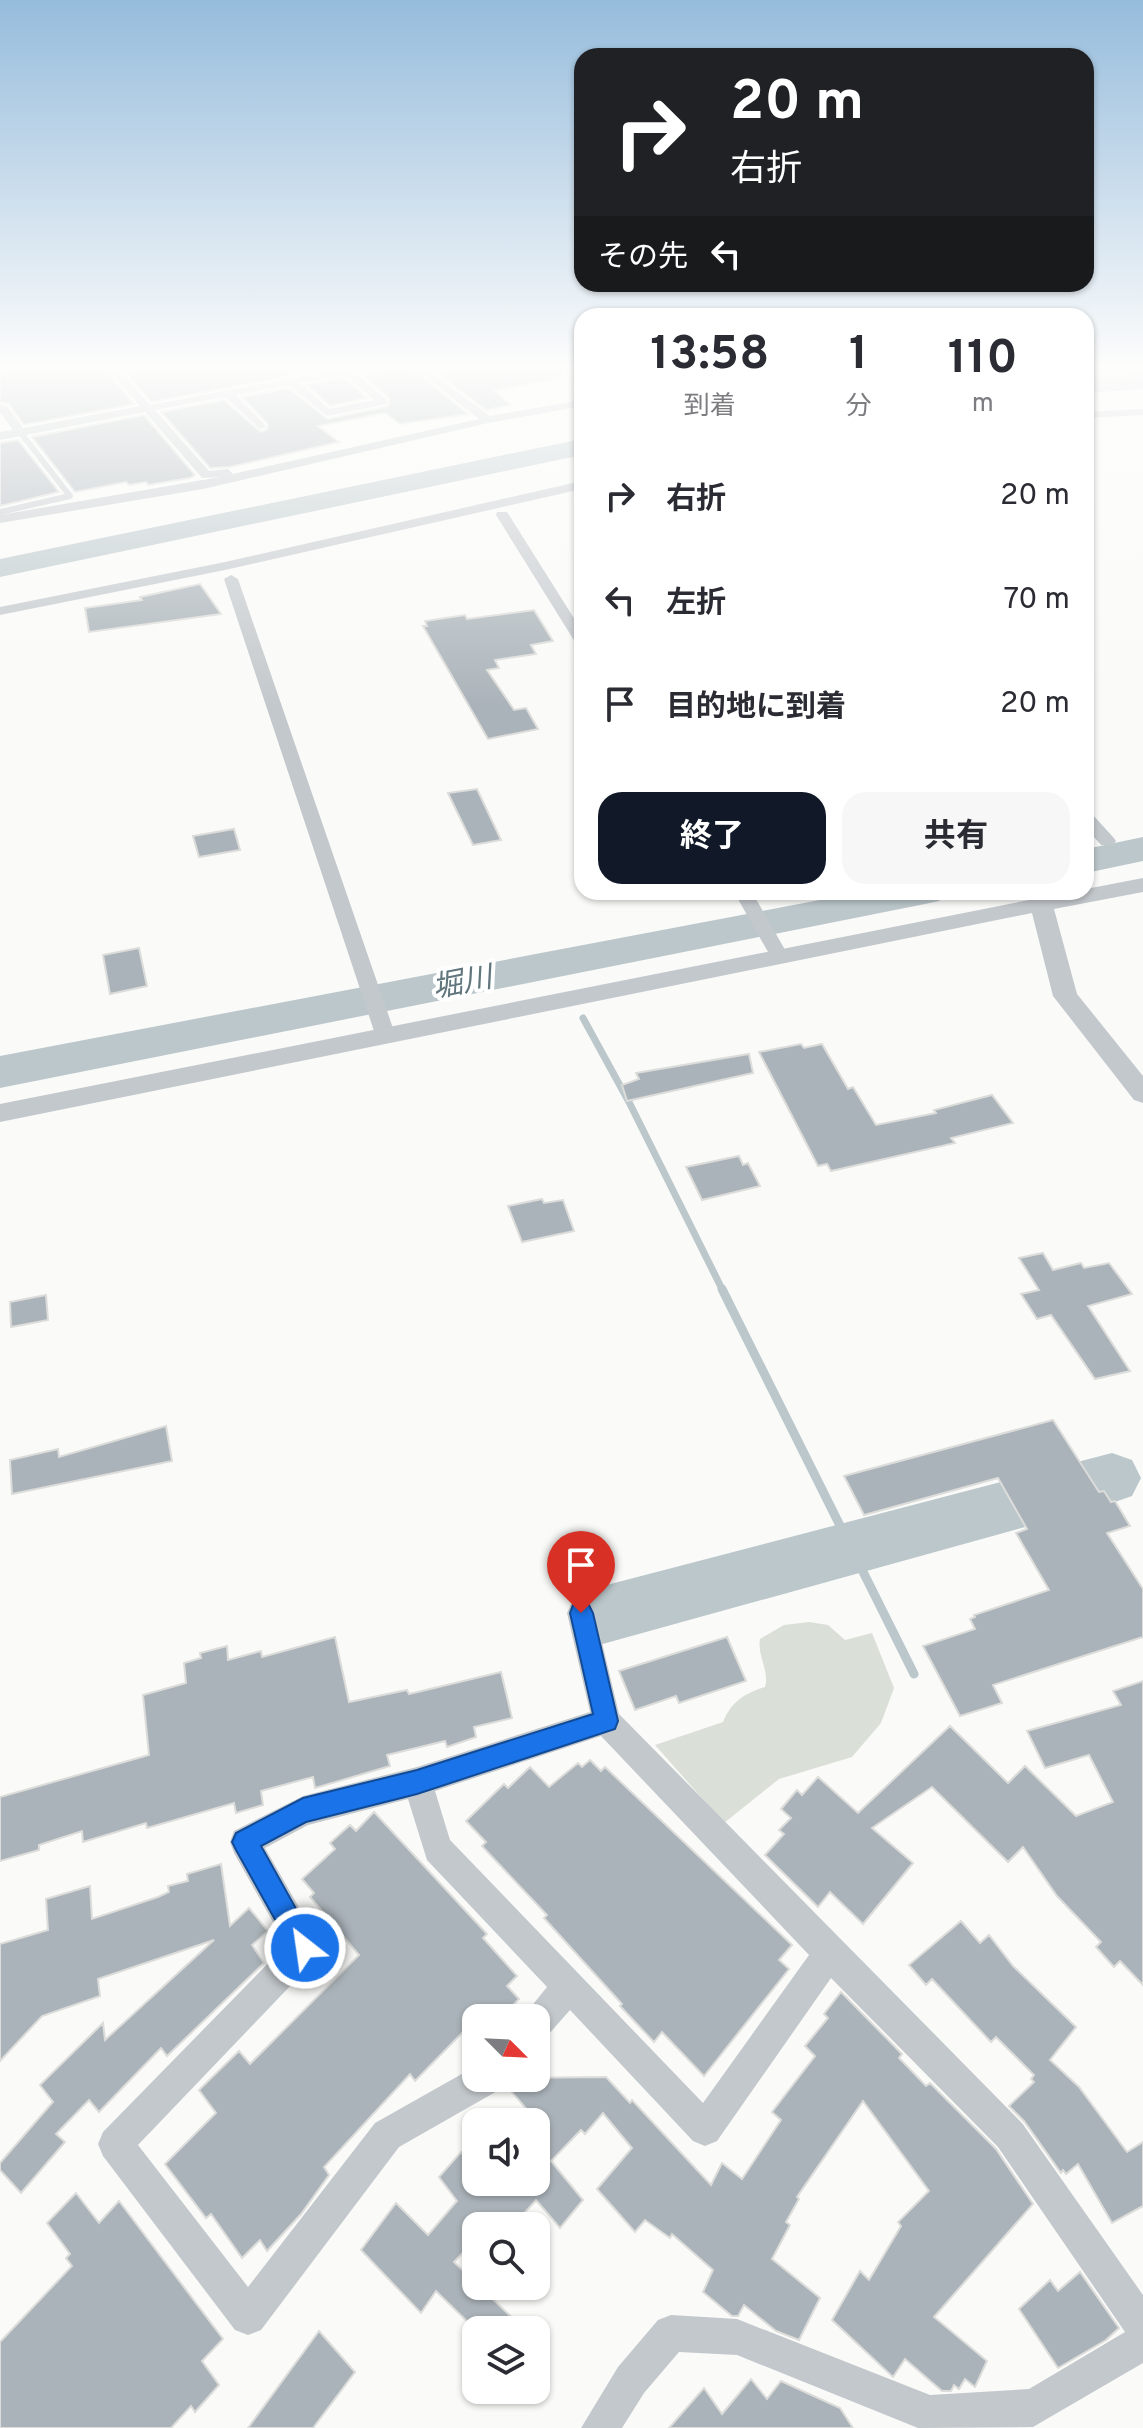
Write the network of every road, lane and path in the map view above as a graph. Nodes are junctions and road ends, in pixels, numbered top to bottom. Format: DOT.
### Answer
graph roads {
  1 [pos="58,480"];
  2 [pos="221,480"];
  3 [pos="574,487"];
  4 [pos="0,512"];
  5 [pos="502,515"];
  6 [pos="0,519"];
  7 [pos="231,579"];
  8 [pos="0,611"];
  9 [pos="574,629"];
  10 [pos="1094,827"];
  11 [pos="1107,841"];
  12 [pos="1143,885"];
  13 [pos="1094,892"];
  14 [pos="748,900"];
  15 [pos="1035,900"];
  16 [pos="1040,900"];
  17 [pos="777,949"];
  18 [pos="383,1027"];
  19 [pos="1143,1094"];
  20 [pos="0,1113"];
  21 [pos="581,1613"];
  22 [pos="606,1721"];
  23 [pos="417,1782"];
  24 [pos="829,1953"];
  25 [pos="569,1987"];
  26 [pos="550,2008"];
  27 [pos="462,2092"];
  28 [pos="1143,2326"];
  29 [pos="1143,2342"];
  30 [pos="600,2428"];
  1 -- 4 [label="lane"];
  2 -- 6 [label="street"];
  3 -- 8 [label="street"];
  5 -- 9 [label="street"];
  7 -- 18 [label="street"];
  10 -- 11 [label="street"];
  12 -- 13 [label="street"];
  14 -- 17 [label="street"];
  15 -- 17 [label="street"];
  16 -- 19 [label="street"];
  17 -- 18 [label="street"];
  18 -- 20 [label="street"];
  21 -- 22 [label="street"];
  22 -- 23 [label="street"];
  22 -- 24 [label="street"];
  23 -- 25 [label="street"];
  23 -- 27 [label="street"];
  24 -- 25 [label="street"];
  24 -- 28 [label="street"];
  25 -- 26 [label="street"];
  29 -- 30 [label="street"];
}
